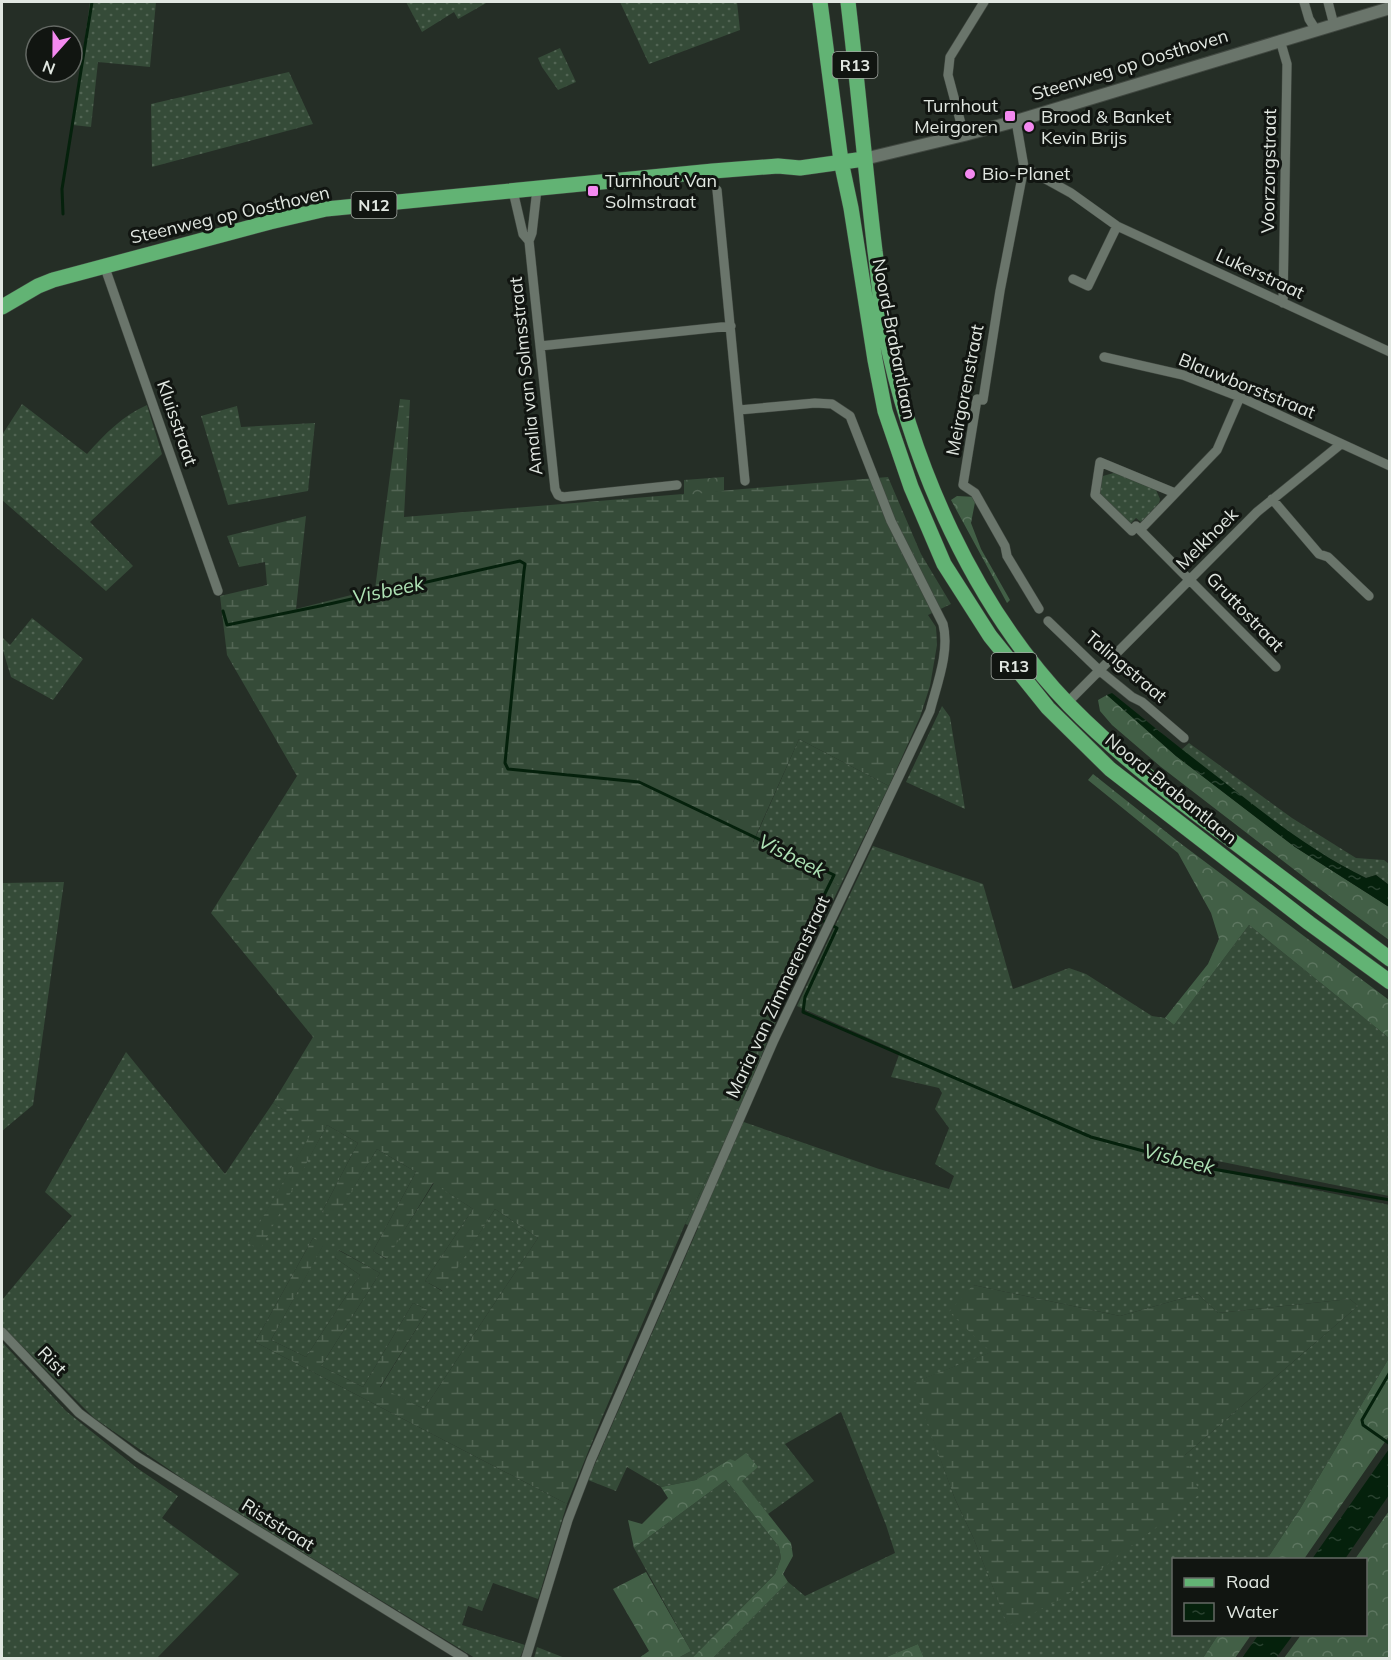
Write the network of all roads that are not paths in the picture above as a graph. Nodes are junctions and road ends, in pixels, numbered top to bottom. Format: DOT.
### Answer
graph roads {
  1 [pos="820,2"];
  2 [pos="848,2"];
  3 [pos="984,2"];
  4 [pos="1304,2"];
  5 [pos="1328,2"];
  6 [pos="1389,8"];
  7 [pos="1334,25"];
  8 [pos="1316,30"];
  9 [pos="1280,40"];
  10 [pos="1016,121"];
  11 [pos="964,135"];
  12 [pos="864,159"];
  13 [pos="841,161"];
  14 [pos="1024,167"];
  15 [pos="537,189"];
  16 [pos="717,190"];
  17 [pos="513,191"];
  18 [pos="1117,226"];
  19 [pos="529,242"];
  20 [pos="104,265"];
  21 [pos="1073,279"];
  22 [pos="1282,303"];
  23 [pos="2,307"];
  24 [pos="731,326"];
  25 [pos="540,346"];
  26 [pos="1389,352"];
  27 [pos="1104,357"];
  28 [pos="1240,397"];
  29 [pos="739,410"];
  30 [pos="1341,444"];
  31 [pos="1389,466"];
  32 [pos="745,481"];
  33 [pos="677,485"];
  34 [pos="1175,493"];
  35 [pos="1272,499"];
  36 [pos="1140,530"];
  37 [pos="1190,579"];
  38 [pos="218,591"];
  39 [pos="1369,596"];
  40 [pos="1039,609"];
  41 [pos="1048,621"];
  42 [pos="1276,667"];
  43 [pos="1100,671"];
  44 [pos="1067,703"];
  45 [pos="1184,738"];
  46 [pos="1389,959"];
  47 [pos="1389,982"];
  48 [pos="2,1332"];
  49 [pos="79,1413"];
  50 [pos="464,1659"];
  51 [pos="526,1659"];
  1 -- 13 [label="main road, Noord-Brabantlaan / R13"];
  2 -- 12 [label="main road, Noord-Brabantlaan / R13"];
  3 -- 11 [label="street"];
  4 -- 8 [label="street"];
  5 -- 7 [label="street"];
  6 -- 7 [label="street, Steenweg op Oosthoven"];
  7 -- 8 [label="street, Steenweg op Oosthoven"];
  8 -- 9 [label="street, Steenweg op Oosthoven"];
  9 -- 10 [label="street, Steenweg op Oosthoven"];
  9 -- 22 [label="street, Voorzorgstraat"];
  10 -- 11 [label="street, Steenweg op Oosthoven"];
  10 -- 14 [label="street, Meirgorenstraat"];
  11 -- 12 [label="street, Steenweg op Oosthoven"];
  12 -- 13 [label="main road, Steenweg op Oosthoven / N12"];
  12 -- 44 [label="main road, Noord-Brabantlaan / R13"];
  13 -- 15 [label="main road, Steenweg op Oosthoven / N12"];
  13 -- 47 [label="main road, Noord-Brabantlaan / R13"];
  14 -- 18 [label="street, Lukerstraat"];
  14 -- 40 [label="street, Meirgorenstraat"];
  15 -- 17 [label="main road, Steenweg op Oosthoven / N12"];
  15 -- 19 [label="street, Amalia van Solmsstraat"];
  16 -- 24 [label="street"];
  17 -- 19 [label="street, Amalia van Solmsstraat"];
  17 -- 20 [label="main road, Steenweg op Oosthoven / N12"];
  18 -- 21 [label="street"];
  18 -- 22 [label="street, Lukerstraat"];
  19 -- 25 [label="street, Amalia van Solmsstraat"];
  20 -- 23 [label="main road, N12"];
  20 -- 38 [label="street, Kluisstraat"];
  22 -- 26 [label="street, Lukerstraat"];
  24 -- 25 [label="street"];
  24 -- 29 [label="street"];
  25 -- 33 [label="street, Amalia van Solmsstraat"];
  27 -- 28 [label="street, Blauwborststraat"];
  28 -- 30 [label="street, Blauwborststraat"];
  28 -- 34 [label="street"];
  29 -- 32 [label="street"];
  29 -- 51 [label="street, Maria van Zimmerenstraat"];
  30 -- 31 [label="street"];
  30 -- 35 [label="street, Melkhoek"];
  34 -- 36 [label="street"];
  34 -- 36 [label="street, Gruttostraat"];
  35 -- 37 [label="street, Melkhoek"];
  35 -- 39 [label="street"];
  36 -- 37 [label="street, Gruttostraat"];
  37 -- 42 [label="street, Gruttostraat"];
  37 -- 43 [label="street, Melkhoek"];
  41 -- 43 [label="street, Talingstraat"];
  43 -- 44 [label="street, Melkhoek"];
  43 -- 45 [label="street, Talingstraat"];
  44 -- 46 [label="main road, Noord-Brabantlaan / R13"];
  48 -- 49 [label="street, Rist"];
  49 -- 50 [label="street, Riststraat"];
}
